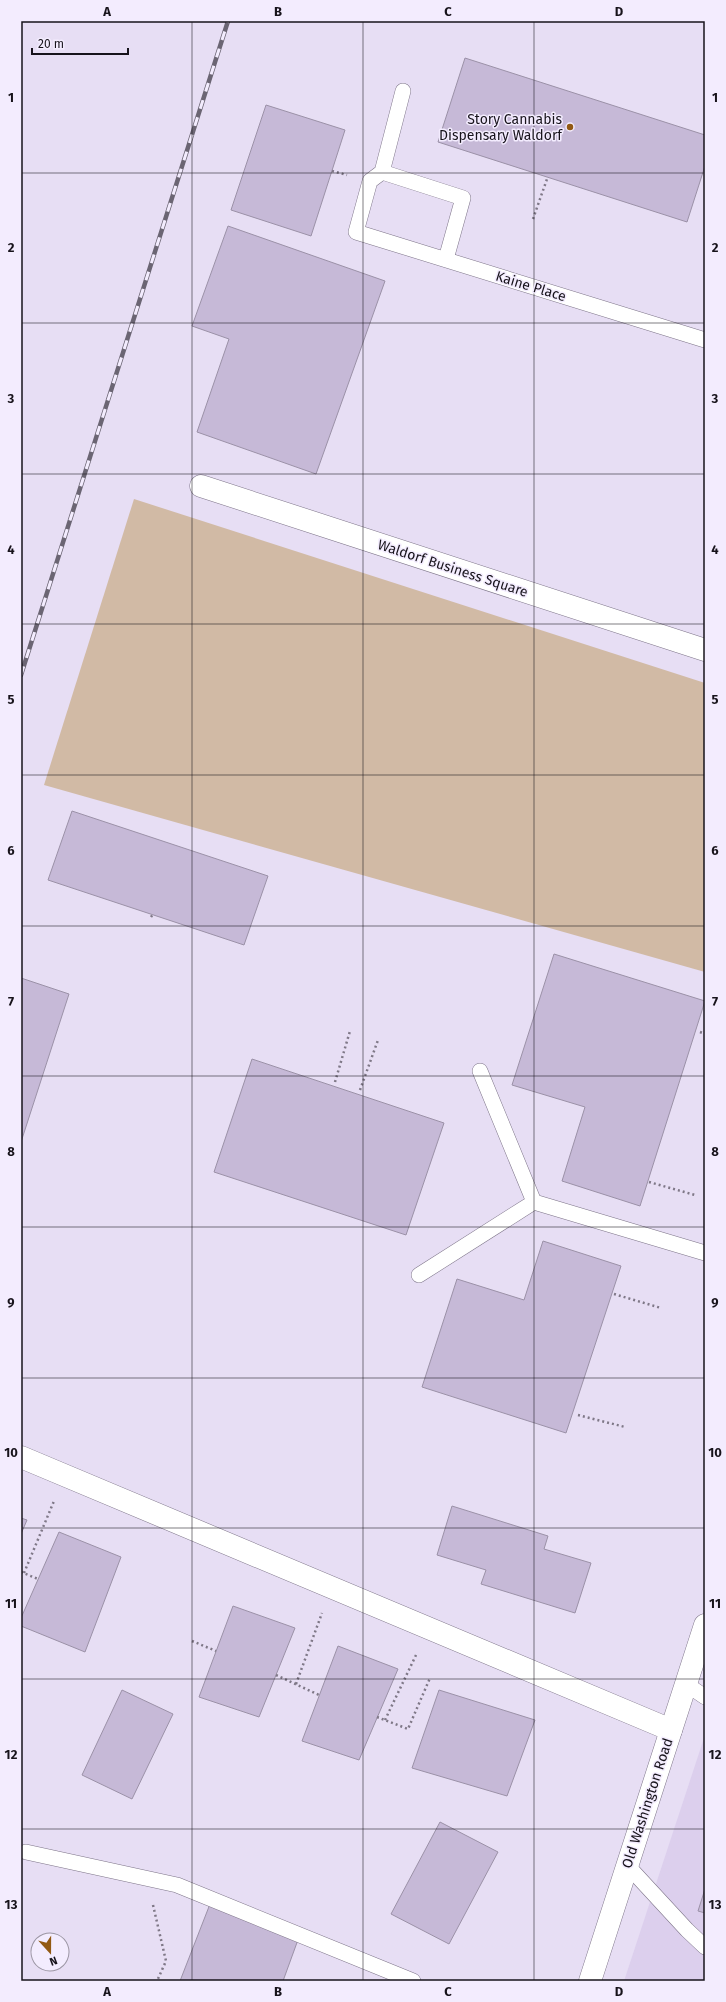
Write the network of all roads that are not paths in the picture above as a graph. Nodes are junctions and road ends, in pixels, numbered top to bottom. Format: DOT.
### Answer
graph roads {
  1 [pos="403,91"];
  2 [pos="382,172"];
  3 [pos="446,259"];
  4 [pos="705,340"];
  5 [pos="201,486"];
  6 [pos="705,650"];
  7 [pos="480,1071"];
  8 [pos="534,1202"];
  9 [pos="705,1253"];
  10 [pos="419,1275"];
  11 [pos="21,1457"];
  12 [pos="705,1625"];
  13 [pos="686,1684"];
  14 [pos="705,1697"];
  15 [pos="671,1730"];
  16 [pos="26,1852"];
  17 [pos="627,1865"];
  18 [pos="705,1947"];
  19 [pos="413,1981"];
  20 [pos="590,1981"];
  1 -- 2 [label="lane"];
  2 -- 3 [label="lane"];
  2 -- 3 [label="lane, Kaine Place"];
  3 -- 4 [label="lane, Kaine Place"];
  5 -- 6 [label="street, Waldorf Business Square"];
  7 -- 8 [label="lane"];
  8 -- 9 [label="lane"];
  8 -- 10 [label="lane"];
  11 -- 15 [label="street"];
  12 -- 13 [label="street, Old Washington Road"];
  13 -- 14 [label="lane"];
  13 -- 15 [label="street, Old Washington Road"];
  15 -- 17 [label="street, Old Washington Road"];
  16 -- 19 [label="lane"];
  17 -- 18 [label="lane"];
  17 -- 20 [label="street, Old Washington Road"];
}
